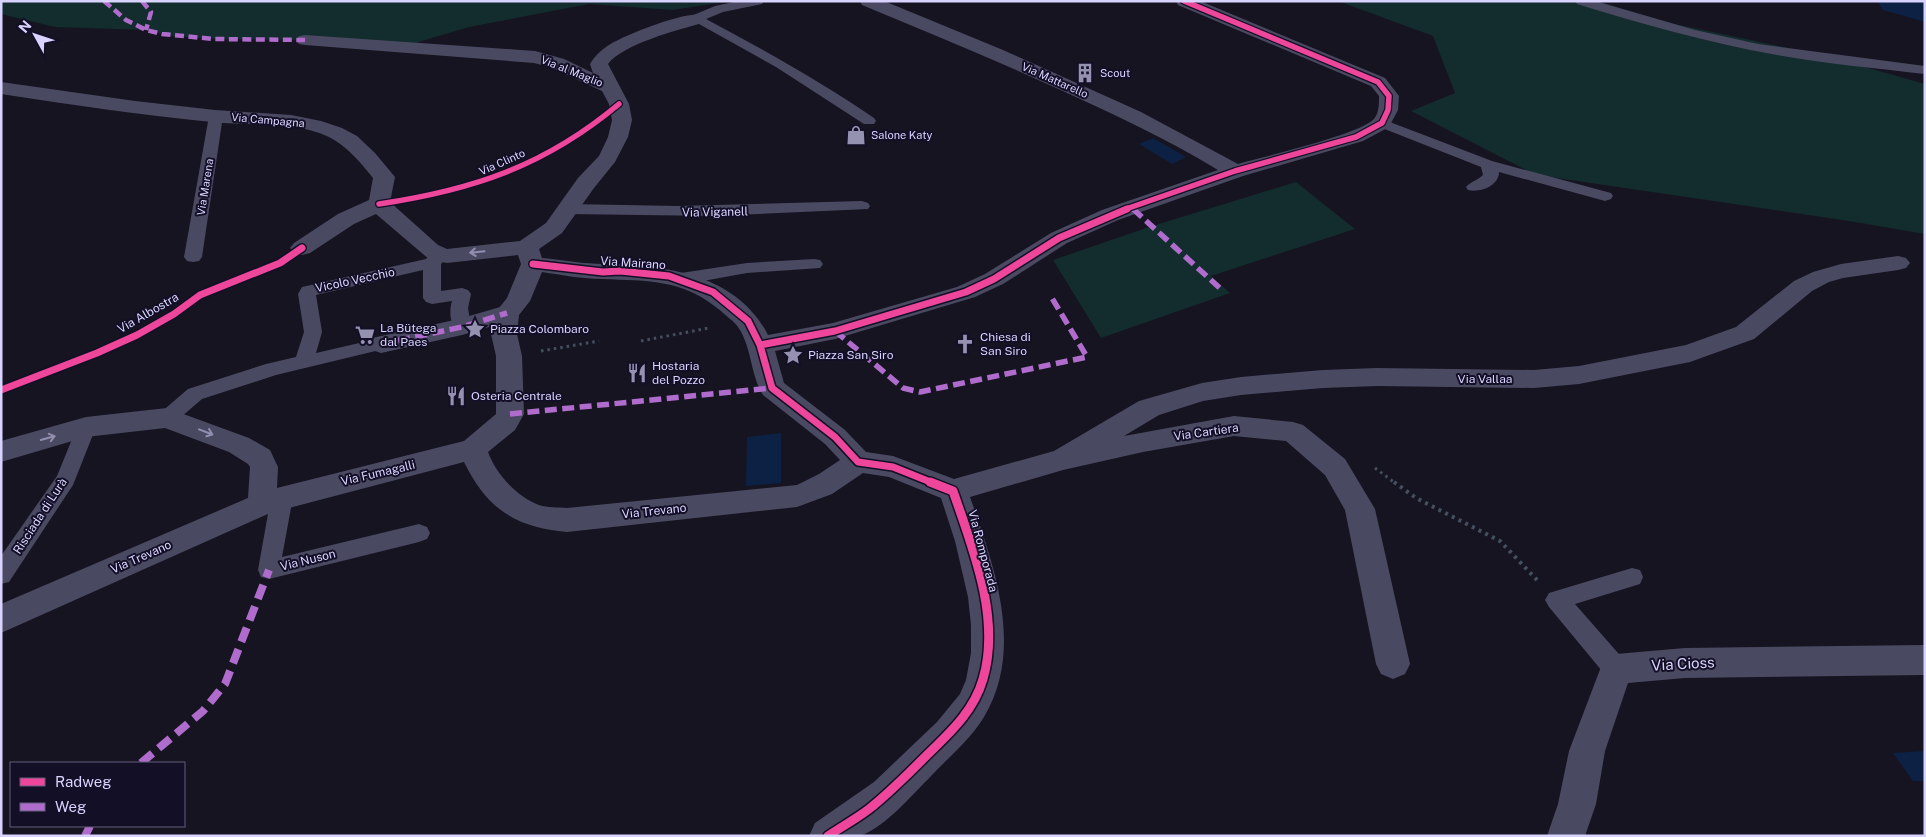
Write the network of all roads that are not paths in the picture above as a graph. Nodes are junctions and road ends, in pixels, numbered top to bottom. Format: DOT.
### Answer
graph roads {
  1 [pos="758,1"];
  2 [pos="868,1"];
  3 [pos="1184,1"];
  4 [pos="1581,1"];
  5 [pos="696,19"];
  6 [pos="305,40"];
  7 [pos="1925,70"];
  8 [pos="609,87"];
  9 [pos="1,88"];
  10 [pos="216,116"];
  11 [pos="869,121"];
  12 [pos="1382,122"];
  13 [pos="1486,164"];
  14 [pos="1235,171"];
  15 [pos="1474,187"];
  16 [pos="1605,196"];
  17 [pos="379,204"];
  18 [pos="862,206"];
  19 [pos="568,209"];
  20 [pos="302,248"];
  21 [pos="530,255"];
  22 [pos="193,257"];
  23 [pos="436,259"];
  24 [pos="1898,263"];
  25 [pos="814,264"];
  26 [pos="681,279"];
  27 [pos="507,313"];
  28 [pos="462,327"];
  29 [pos="754,333"];
  30 [pos="381,344"];
  31 [pos="304,361"];
  32 [pos="167,418"];
  33 [pos="86,427"];
  34 [pos="473,449"];
  35 [pos="1,452"];
  36 [pos="1063,459"];
  37 [pos="858,462"];
  38 [pos="953,490"];
  39 [pos="272,500"];
  40 [pos="419,533"];
  41 [pos="1,575"];
  42 [pos="1632,577"];
  43 [pos="1,619"];
  44 [pos="1925,660"];
  45 [pos="1393,664"];
  46 [pos="1616,669"];
  47 [pos="828,836"];
  48 [pos="1566,836"];
  1 -- 5 [label="lane"];
  2 -- 14 [label="street, Via Mattarello"];
  3 -- 12 [label="street"];
  4 -- 7 [label="lane"];
  5 -- 8 [label="street"];
  5 -- 11 [label="lane"];
  6 -- 8 [label="street, Via al Maglio"];
  8 -- 19 [label="street, Via al Maglio"];
  9 -- 10 [label="street, Via Campagna"];
  10 -- 17 [label="street, Via Campagna"];
  10 -- 22 [label="lane, Via Marena"];
  12 -- 13 [label="lane"];
  12 -- 14 [label="street"];
  13 -- 15 [label="lane"];
  13 -- 16 [label="lane"];
  14 -- 29 [label="street"];
  17 -- 20 [label="street"];
  17 -- 23 [label="street"];
  18 -- 19 [label="lane, Via Viganell"];
  19 -- 21 [label="street, Via al Maglio"];
  21 -- 23 [label="street, one-way"];
  21 -- 26 [label="street, Via Mairano"];
  21 -- 27 [label="street"];
  23 -- 28 [label="lane"];
  23 -- 31 [label="lane, Vicolo Vecchio"];
  24 -- 36 [label="street, Via Vallaa"];
  25 -- 26 [label="lane, Via Mairano"];
  26 -- 29 [label="street, Via Mairano"];
  27 -- 28 [label="street"];
  27 -- 34 [label="street"];
  28 -- 30 [label="street"];
  29 -- 37 [label="street"];
  30 -- 31 [label="lane"];
  31 -- 32 [label="lane"];
  32 -- 33 [label="street"];
  32 -- 39 [label="street, one-way"];
  35 -- 33 [label="street, one-way"];
  33 -- 41 [label="lane, Risciada di Lurà"];
  34 -- 37 [label="street, Via Trevano"];
  34 -- 39 [label="street, Via Fumagalli"];
  36 -- 38 [label="street, Via Cartiera"];
  36 -- 45 [label="street, Via Cartiera"];
  37 -- 38 [label="street"];
  38 -- 47 [label="street, Via Romporada"];
  39 -- 40 [label="lane, Via Nuson"];
  39 -- 43 [label="street, Via Trevano"];
  42 -- 46 [label="lane"];
  44 -- 46 [label="street, Via Cioss"];
  46 -- 48 [label="street"];
}
